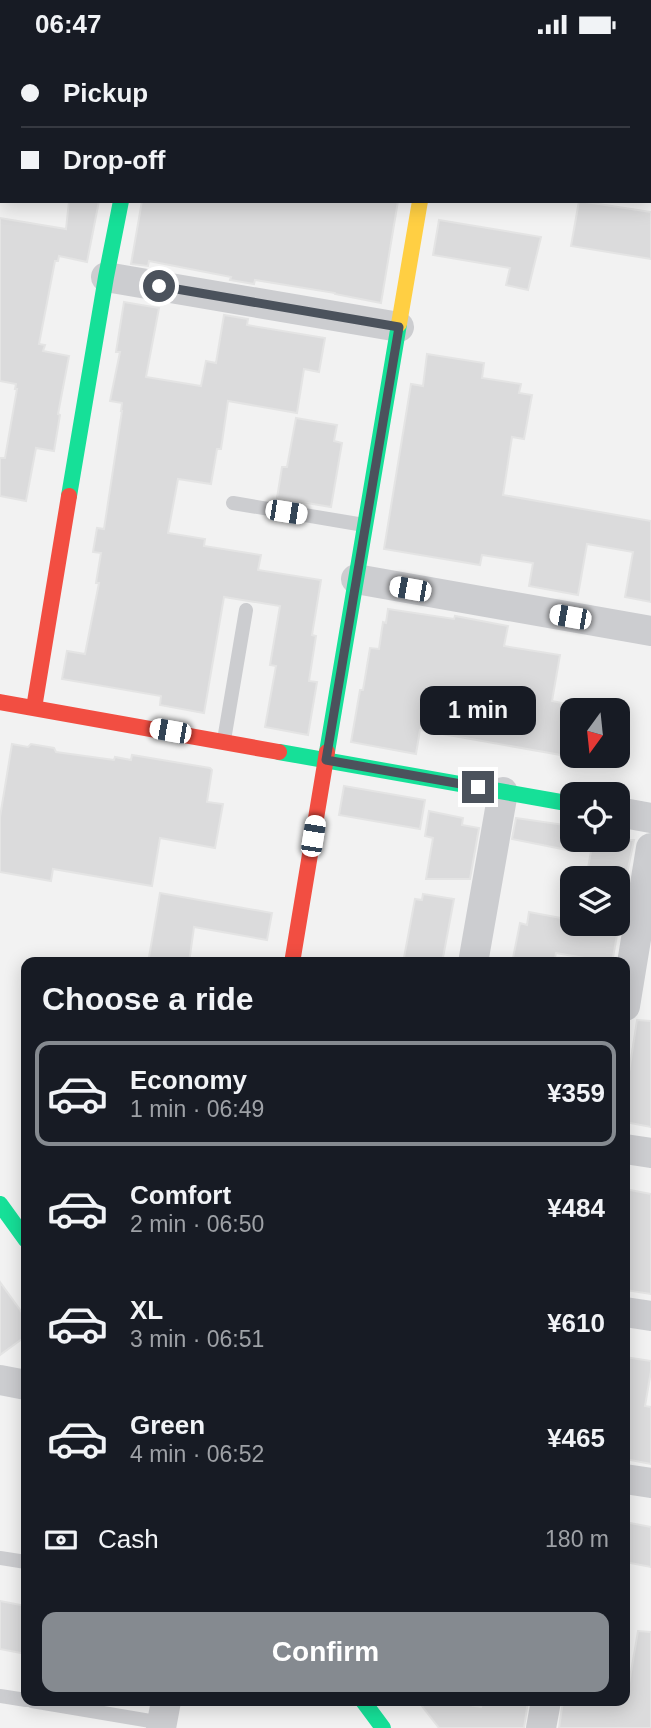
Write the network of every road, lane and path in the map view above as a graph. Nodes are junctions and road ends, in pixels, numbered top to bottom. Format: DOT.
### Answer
graph roads {
  1 [pos="121,203"];
  2 [pos="420,203"];
  3 [pos="106,277"];
  4 [pos="399,327"];
  5 [pos="233,503"];
  6 [pos="365,525"];
  7 [pos="356,579"];
  8 [pos="246,610"];
  9 [pos="651,631"];
  10 [pos="0,702"];
  11 [pos="34,708"];
  12 [pos="224,741"];
  13 [pos="326,760"];
  14 [pos="503,792"];
  15 [pos="560,802"];
  16 [pos="630,815"];
  17 [pos="651,818"];
  18 [pos="651,848"];
  19 [pos="293,957"];
  20 [pos="474,957"];
  21 [pos="630,976"];
  22 [pos="630,1150"];
  23 [pos="651,1153"];
  24 [pos="0,1204"];
  25 [pos="21,1233"];
  26 [pos="630,1313"];
  27 [pos="651,1316"];
  28 [pos="0,1380"];
  29 [pos="21,1384"];
  30 [pos="630,1480"];
  31 [pos="651,1483"];
  32 [pos="0,1558"];
  33 [pos="21,1561"];
  34 [pos="0,1696"];
  35 [pos="21,1699"];
  36 [pos="73,1706"];
  37 [pos="367,1706"];
  38 [pos="545,1706"];
  39 [pos="163,1717"];
  40 [pos="383,1728"];
  41 [pos="541,1728"];
  1 -- 3 [label="street"];
  2 -- 4 [label="street"];
  3 -- 4 [label="street"];
  3 -- 11 [label="street"];
  4 -- 6 [label="street"];
  5 -- 6 [label="lane"];
  6 -- 7 [label="street"];
  7 -- 9 [label="street"];
  7 -- 13 [label="street"];
  8 -- 12 [label="lane"];
  10 -- 11 [label="street"];
  11 -- 12 [label="street"];
  12 -- 13 [label="street"];
  13 -- 14 [label="street"];
  13 -- 19 [label="street"];
  14 -- 15 [label="street"];
  14 -- 20 [label="street"];
  16 -- 17 [label="street"];
  18 -- 21 [label="street"];
  22 -- 23 [label="street"];
  24 -- 25 [label="street"];
  26 -- 27 [label="street"];
  28 -- 29 [label="street"];
  30 -- 31 [label="street"];
  32 -- 33 [label="lane"];
  34 -- 35 [label="lane"];
  36 -- 39 [label="lane"];
  37 -- 40 [label="street"];
  38 -- 41 [label="street"];
}
